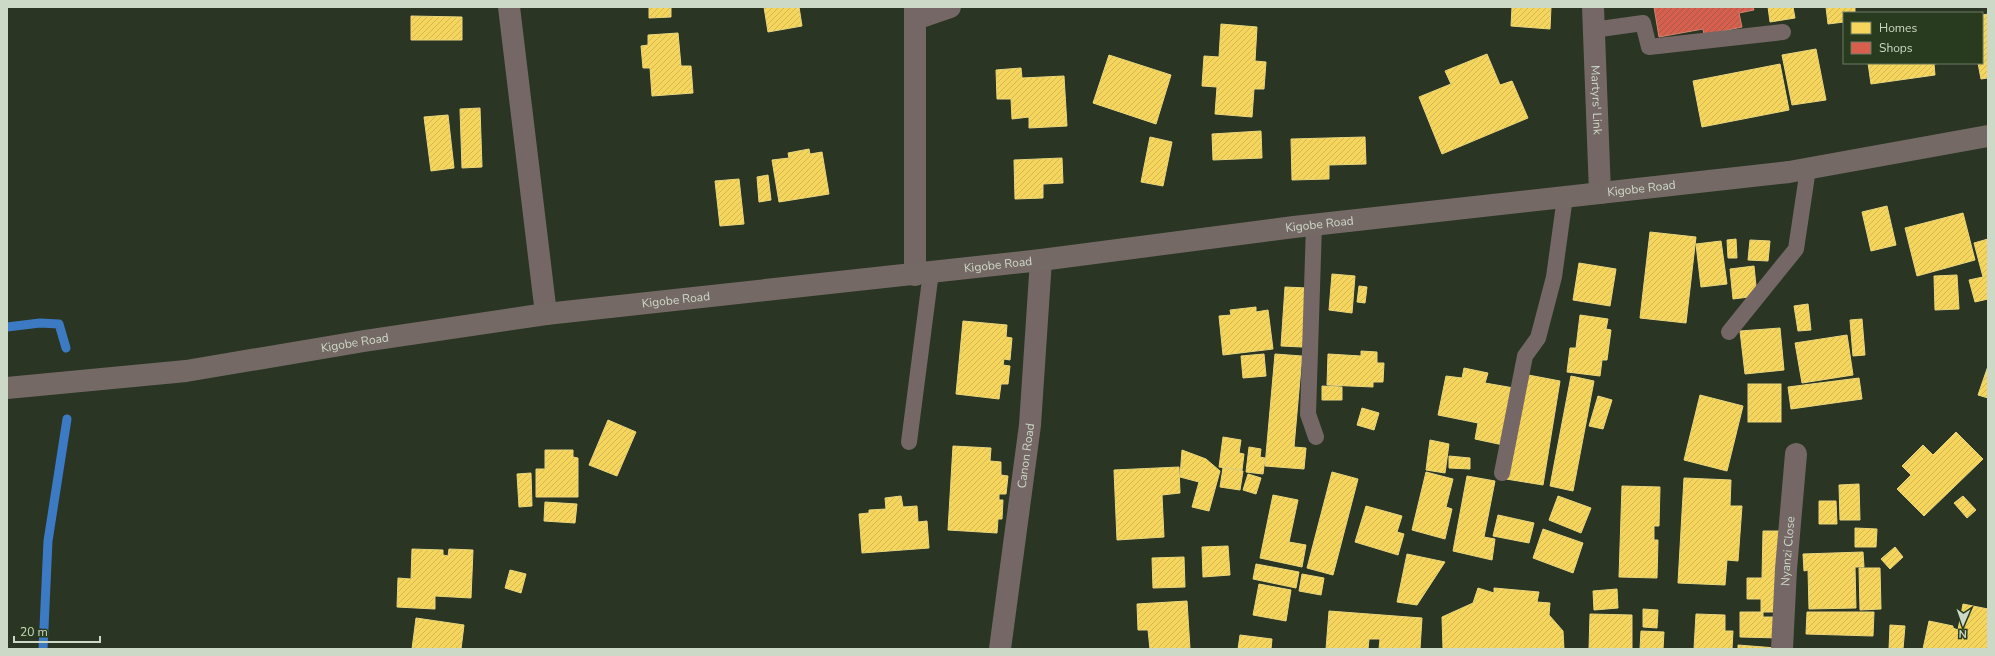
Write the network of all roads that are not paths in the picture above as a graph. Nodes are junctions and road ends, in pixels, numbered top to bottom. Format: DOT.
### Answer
graph roads {
  1 [pos="509,7"];
  2 [pos="950,7"];
  3 [pos="1593,7"];
  4 [pos="915,13"];
  5 [pos="1593,30"];
  6 [pos="1783,32"];
  7 [pos="1988,136"];
  8 [pos="1808,169"];
  9 [pos="1600,193"];
  10 [pos="1564,197"];
  11 [pos="1314,225"];
  12 [pos="1042,260"];
  13 [pos="923,273"];
  14 [pos="546,314"];
  15 [pos="1729,332"];
  16 [pos="7,388"];
  17 [pos="1316,437"];
  18 [pos="909,442"];
  19 [pos="1796,454"];
  20 [pos="1502,473"];
  21 [pos="1000,649"];
  22 [pos="1782,649"];
  1 -- 14 [label="street"];
  2 -- 4 [label="street"];
  3 -- 5 [label="street, Martyrs' Link"];
  4 -- 13 [label="street"];
  5 -- 6 [label="lane"];
  5 -- 9 [label="street, Martyrs' Link"];
  7 -- 8 [label="street, Kigobe Road"];
  8 -- 9 [label="street, Kigobe Road"];
  8 -- 15 [label="lane"];
  9 -- 10 [label="street, Kigobe Road"];
  10 -- 11 [label="street, Kigobe Road"];
  10 -- 20 [label="lane"];
  11 -- 12 [label="street, Kigobe Road"];
  11 -- 17 [label="lane"];
  12 -- 13 [label="street, Kigobe Road"];
  12 -- 21 [label="street, Canon Road"];
  13 -- 14 [label="street, Kigobe Road"];
  13 -- 18 [label="lane"];
  14 -- 16 [label="street, Kigobe Road"];
  19 -- 22 [label="street, Nyanzi Close"];
}
